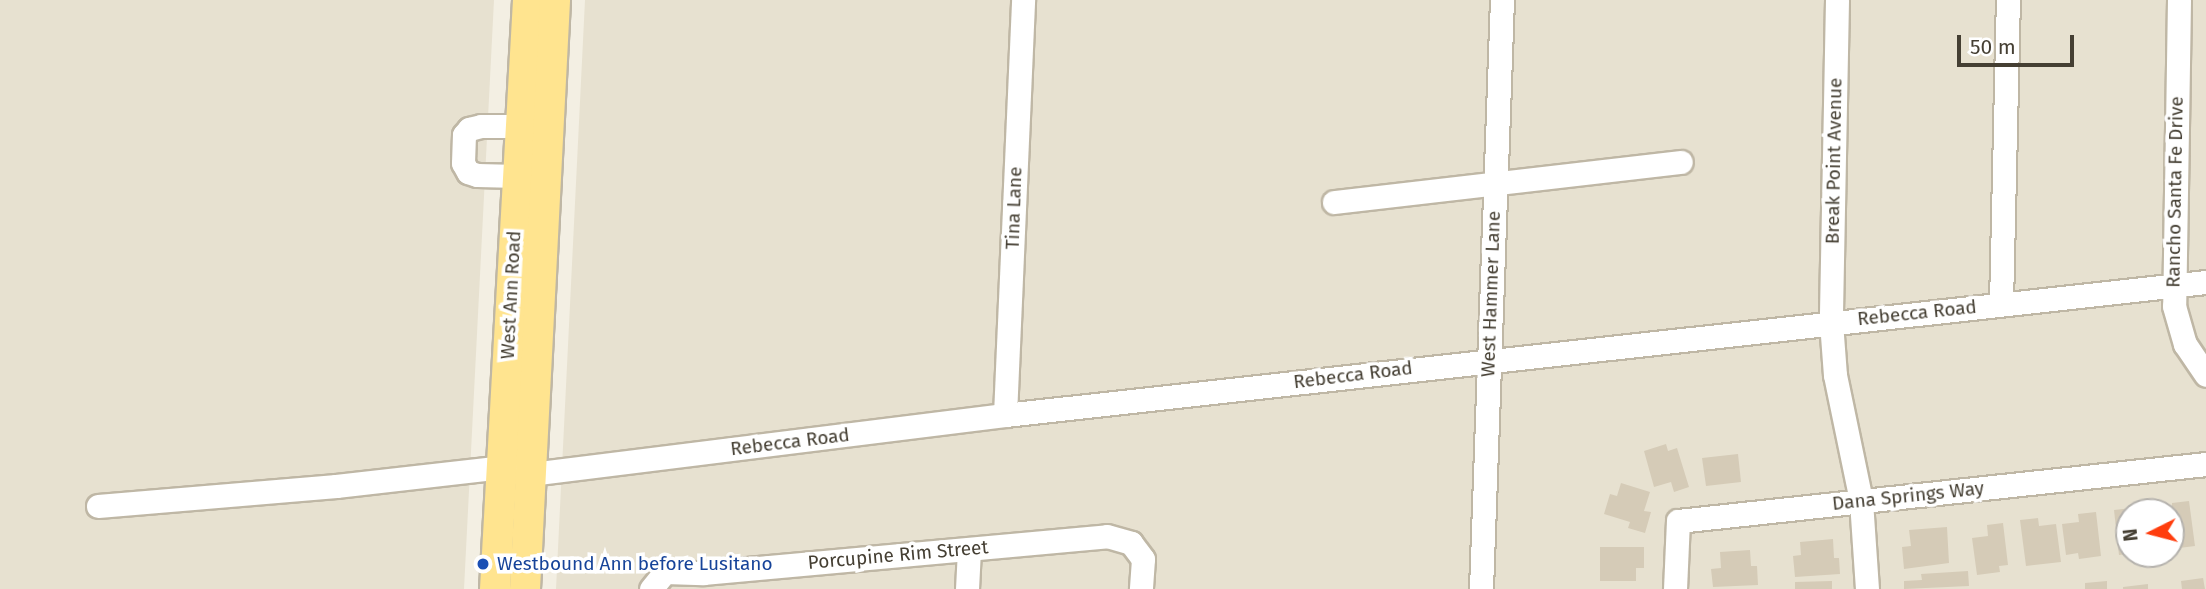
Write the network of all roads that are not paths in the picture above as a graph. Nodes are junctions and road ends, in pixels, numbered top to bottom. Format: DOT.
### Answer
graph roads {
  1 [pos="528,0"];
  2 [pos="555,0"];
  3 [pos="1023,0"];
  4 [pos="1503,0"];
  5 [pos="1837,0"];
  6 [pos="2008,0"];
  7 [pos="2179,0"];
  8 [pos="539,40"];
  9 [pos="521,126"];
  10 [pos="1681,162"];
  11 [pos="518,176"];
  12 [pos="1494,181"];
  13 [pos="1334,202"];
  14 [pos="2206,282"];
  15 [pos="2173,285"];
  16 [pos="2001,304"];
  17 [pos="1830,322"];
  18 [pos="1490,360"];
  19 [pos="2206,375"];
  20 [pos="1005,415"];
  21 [pos="2206,464"];
  22 [pos="502,467"];
  23 [pos="531,474"];
  24 [pos="1861,501"];
  25 [pos="98,506"];
  26 [pos="969,549"];
  27 [pos="658,581"];
  28 [pos="495,589"];
  29 [pos="524,589"];
  30 [pos="968,589"];
  31 [pos="1141,589"];
  32 [pos="1481,589"];
  33 [pos="1675,589"];
  34 [pos="1867,589"];
  1 -- 8 [label="main road, West Ann Road"];
  2 -- 8 [label="main road, West Ann Road"];
  3 -- 20 [label="street, Tina Lane"];
  4 -- 12 [label="street, West Hammer Lane"];
  5 -- 17 [label="street, Break Point Avenue"];
  6 -- 16 [label="street"];
  7 -- 15 [label="street, Rancho Santa Fe Drive"];
  8 -- 9 [label="main road, West Ann Road"];
  8 -- 23 [label="main road, West Ann Road"];
  9 -- 11 [label="main road, West Ann Road"];
  9 -- 11 [label="street"];
  10 -- 12 [label="street"];
  11 -- 22 [label="main road, West Ann Road"];
  12 -- 13 [label="street"];
  12 -- 18 [label="street, West Hammer Lane"];
  14 -- 15 [label="street, Rebecca Road"];
  15 -- 16 [label="street, Rebecca Road"];
  15 -- 19 [label="street, Rancho Santa Fe Drive"];
  16 -- 17 [label="street, Rebecca Road"];
  17 -- 18 [label="street, Rebecca Road"];
  17 -- 24 [label="street, Break Point Avenue"];
  18 -- 20 [label="street, Rebecca Road"];
  18 -- 32 [label="street, West Hammer Lane"];
  20 -- 23 [label="street, Rebecca Road"];
  21 -- 24 [label="street, Dana Springs Way"];
  22 -- 23 [label="street, Rebecca Road"];
  22 -- 25 [label="street"];
  22 -- 28 [label="main road, West Ann Road"];
  23 -- 29 [label="main road, West Ann Road"];
  24 -- 33 [label="street, Dana Springs Way"];
  24 -- 34 [label="street, Break Point Avenue"];
  26 -- 27 [label="street, Porcupine Rim Street"];
  26 -- 30 [label="street"];
  26 -- 31 [label="street, Porcupine Rim Street"];
}
